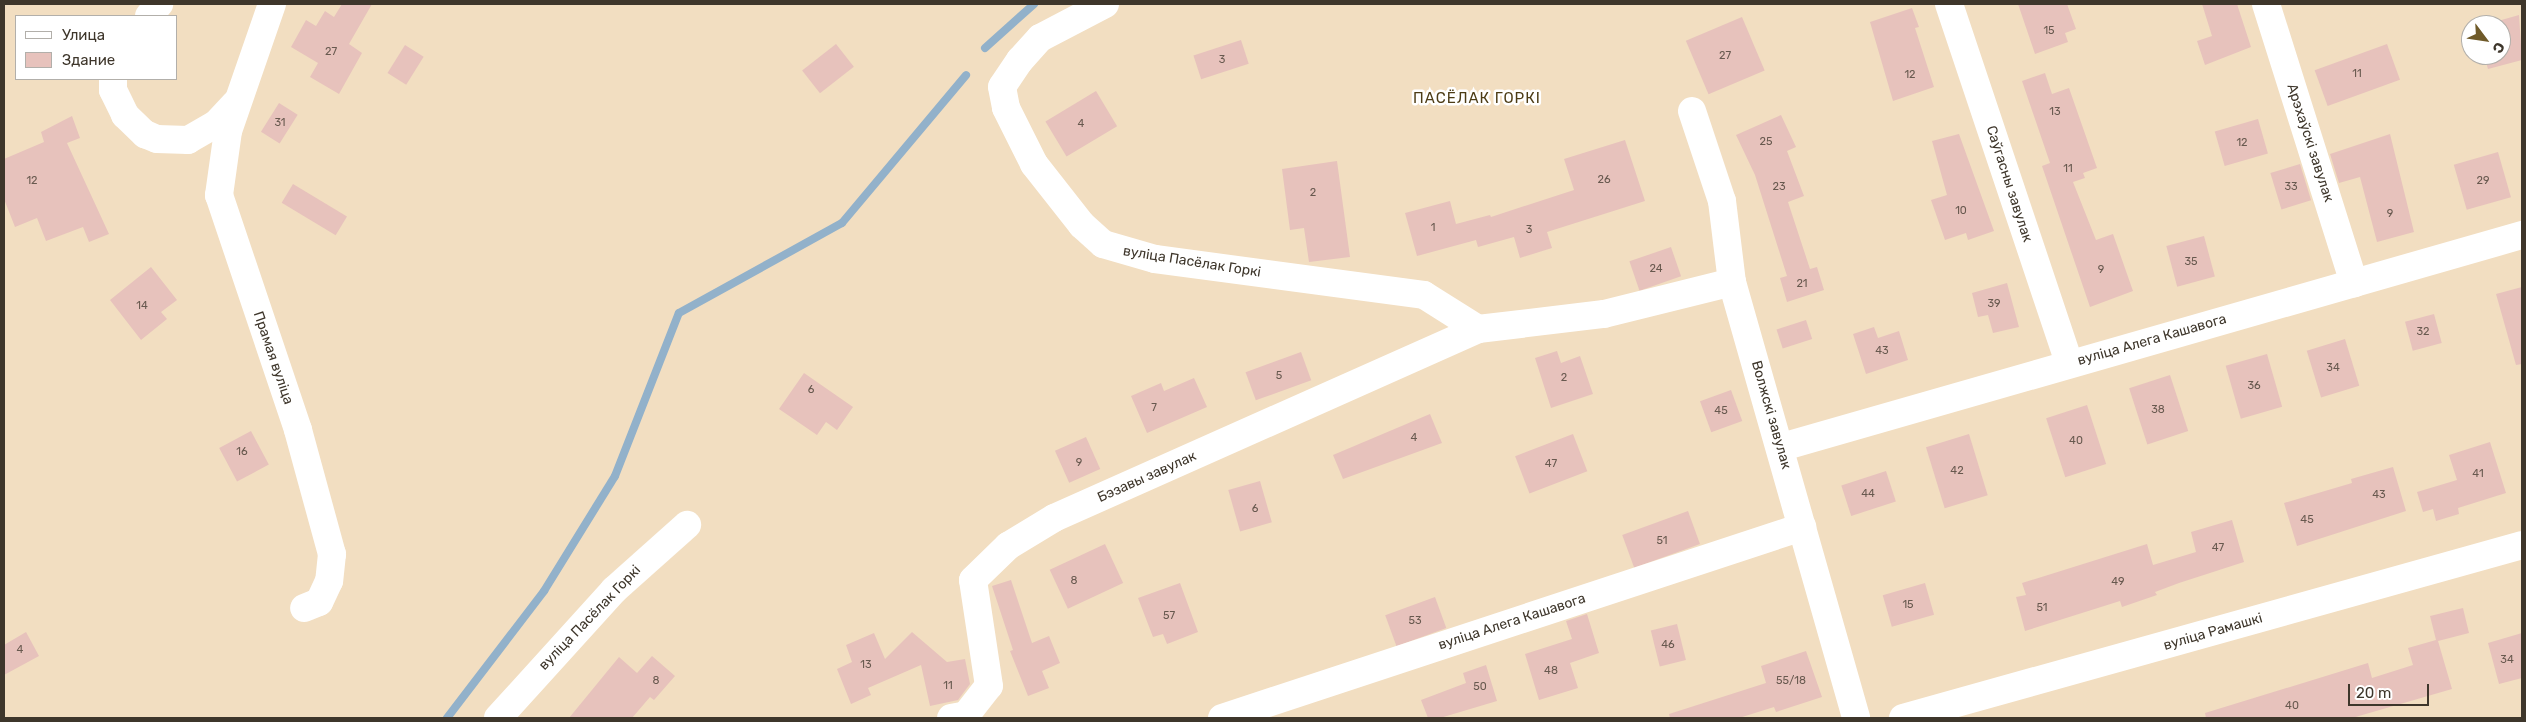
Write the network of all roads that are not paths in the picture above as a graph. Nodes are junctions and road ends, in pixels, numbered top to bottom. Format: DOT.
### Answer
graph roads {
  1 [pos="159,4"];
  2 [pos="272,4"];
  3 [pos="1105,4"];
  4 [pos="1949,4"];
  5 [pos="2266,4"];
  6 [pos="150,15"];
  7 [pos="113,80"];
  8 [pos="238,99"];
  9 [pos="1692,110"];
  10 [pos="2522,235"];
  11 [pos="1732,282"];
  12 [pos="2354,283"];
  13 [pos="1478,329"];
  14 [pos="2069,363"];
  15 [pos="1782,447"];
  16 [pos="687,525"];
  17 [pos="1802,527"];
  18 [pos="2522,545"];
  19 [pos="304,608"];
  20 [pos="498,718"];
  21 [pos="951,718"];
  22 [pos="1222,718"];
  23 [pos="1856,718"];
  24 [pos="1903,718"];
  1 -- 6 [label="street"];
  2 -- 8 [label="street, Прамая вуліца"];
  3 -- 13 [label="street, вуліца Пасёлак Горкі"];
  4 -- 14 [label="street, Саўгасны завулак"];
  5 -- 12 [label="street, Арэхаўскі завулак"];
  7 -- 8 [label="street, Прамая вуліца"];
  8 -- 19 [label="street, Прамая вуліца"];
  9 -- 11 [label="street, Волжскі завулак"];
  10 -- 12 [label="street, вуліца Алега Кашавога"];
  11 -- 13 [label="street"];
  11 -- 15 [label="street, Волжскі завулак"];
  12 -- 14 [label="street, вуліца Алега Кашавога"];
  13 -- 21 [label="street, Бэзавы завулак"];
  14 -- 15 [label="street, вуліца Алега Кашавога"];
  15 -- 17 [label="street, Волжскі завулак"];
  16 -- 20 [label="street, вуліца Пасёлак Горкі"];
  17 -- 22 [label="street, вуліца Алега Кашавога"];
  17 -- 23 [label="street, Волжскі завулак"];
  18 -- 24 [label="street, вуліца Рамашкі"];
}
